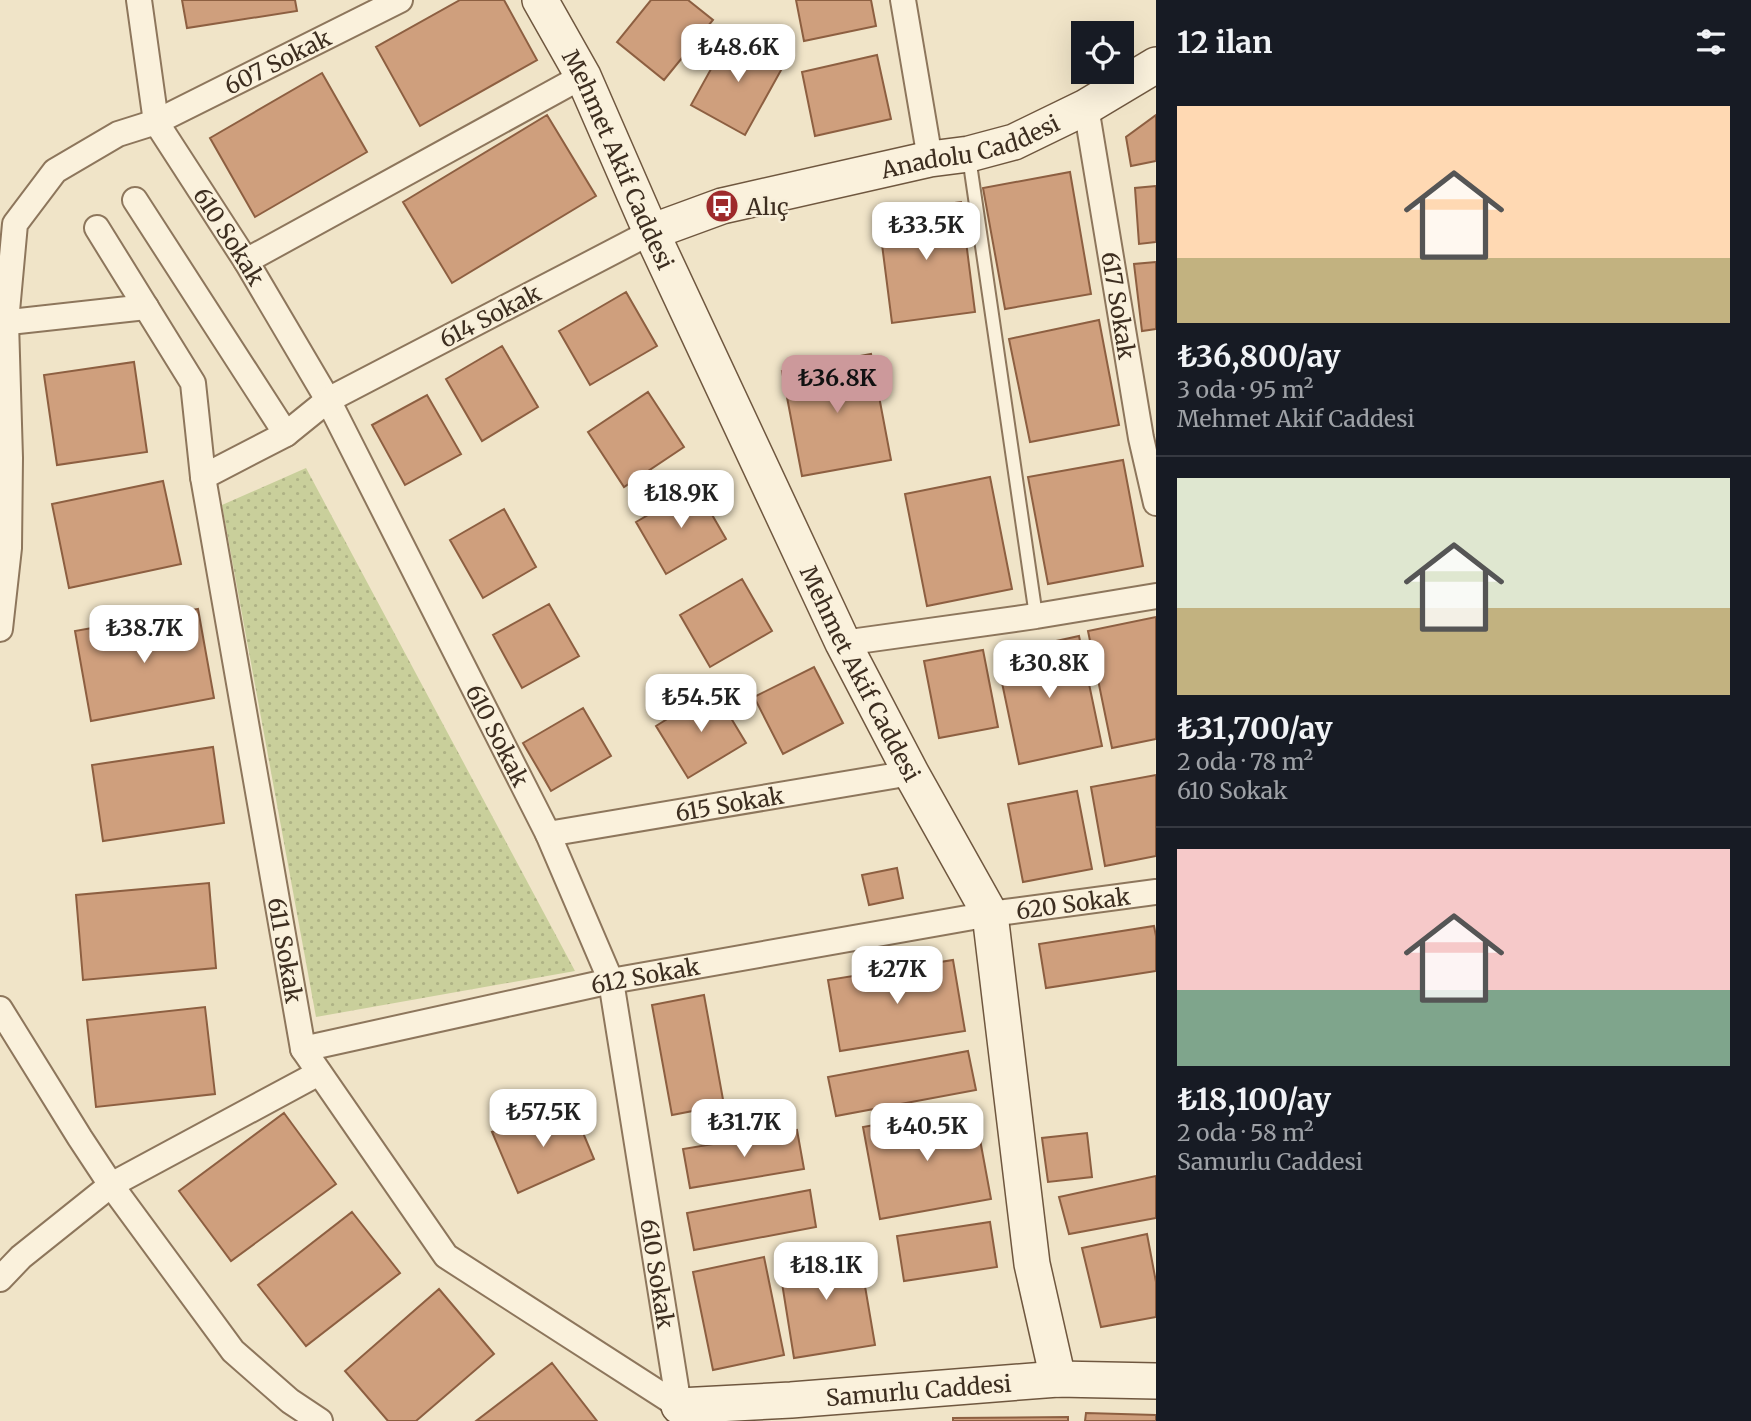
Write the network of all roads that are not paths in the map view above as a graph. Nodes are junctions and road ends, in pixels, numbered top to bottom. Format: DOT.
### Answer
graph roads {
  1 [pos="139,0"];
  2 [pos="400,0"];
  3 [pos="540,0"];
  4 [pos="902,0"];
  5 [pos="1156,65"];
  6 [pos="583,76"];
  7 [pos="1086,107"];
  8 [pos="156,122"];
  9 [pos="968,154"];
  10 [pos="930,159"];
  11 [pos="135,200"];
  12 [pos="97,228"];
  13 [pos="651,232"];
  14 [pos="246,261"];
  15 [pos="146,307"];
  16 [pos="3,322"];
  17 [pos="328,400"];
  18 [pos="286,435"];
  19 [pos="1149,437"];
  20 [pos="203,477"];
  21 [pos="1156,503"];
  22 [pos="1156,596"];
  23 [pos="1036,616"];
  24 [pos="0,629"];
  25 [pos="843,643"];
  26 [pos="911,772"];
  27 [pos="548,834"];
  28 [pos="1156,892"];
  29 [pos="990,914"];
  30 [pos="611,981"];
  31 [pos="0,1009"];
  32 [pos="303,1049"];
  33 [pos="319,1073"];
  34 [pos="111,1185"];
  35 [pos="0,1279"];
  36 [pos="1058,1379"];
  37 [pos="1156,1381"];
  38 [pos="793,1411"];
  39 [pos="671,1414"];
  40 [pos="320,1421"];
  1 -- 8 [label="street"];
  2 -- 8 [label="street, 607 Sokak"];
  3 -- 6 [label="street, Mehmet Akif Caddesi"];
  4 -- 10 [label="street"];
  5 -- 7 [label="street, Anadolu Caddesi"];
  6 -- 13 [label="street, Mehmet Akif Caddesi"];
  6 -- 14 [label="street"];
  7 -- 9 [label="street, Anadolu Caddesi"];
  7 -- 19 [label="street, 617 Sokak"];
  8 -- 14 [label="street, 610 Sokak"];
  8 -- 16 [label="street, 607 Sokak"];
  9 -- 10 [label="street, Anadolu Caddesi"];
  9 -- 23 [label="lane"];
  10 -- 13 [label="street, Anadolu Caddesi"];
  11 -- 18 [label="street"];
  12 -- 15 [label="street, 611 Sokak"];
  13 -- 17 [label="street, 614 Sokak"];
  13 -- 25 [label="street, Mehmet Akif Caddesi"];
  14 -- 17 [label="street, 610 Sokak"];
  15 -- 16 [label="street"];
  15 -- 20 [label="street, 611 Sokak"];
  16 -- 24 [label="street, 607 Sokak"];
  17 -- 18 [label="street"];
  17 -- 27 [label="street, 610 Sokak"];
  18 -- 20 [label="street"];
  19 -- 21 [label="street, 617 Sokak"];
  20 -- 32 [label="street, 611 Sokak"];
  22 -- 23 [label="street"];
  23 -- 25 [label="street"];
  25 -- 26 [label="street, Mehmet Akif Caddesi"];
  26 -- 27 [label="street, 615 Sokak"];
  26 -- 29 [label="street, Mehmet Akif Caddesi"];
  27 -- 30 [label="street, 610 Sokak"];
  28 -- 29 [label="street, 620 Sokak"];
  29 -- 30 [label="street, 612 Sokak"];
  29 -- 36 [label="street, Mehmet Akif Caddesi"];
  30 -- 32 [label="street, 612 Sokak"];
  30 -- 39 [label="street, 610 Sokak"];
  31 -- 34 [label="street"];
  32 -- 33 [label="street, 611 Sokak"];
  33 -- 34 [label="street"];
  33 -- 39 [label="street, 611 Sokak"];
  34 -- 35 [label="street"];
  34 -- 40 [label="street"];
  36 -- 37 [label="street, Samurlu Caddesi"];
  36 -- 38 [label="street, Samurlu Caddesi"];
  38 -- 39 [label="street, Samurlu Caddesi"];
}
